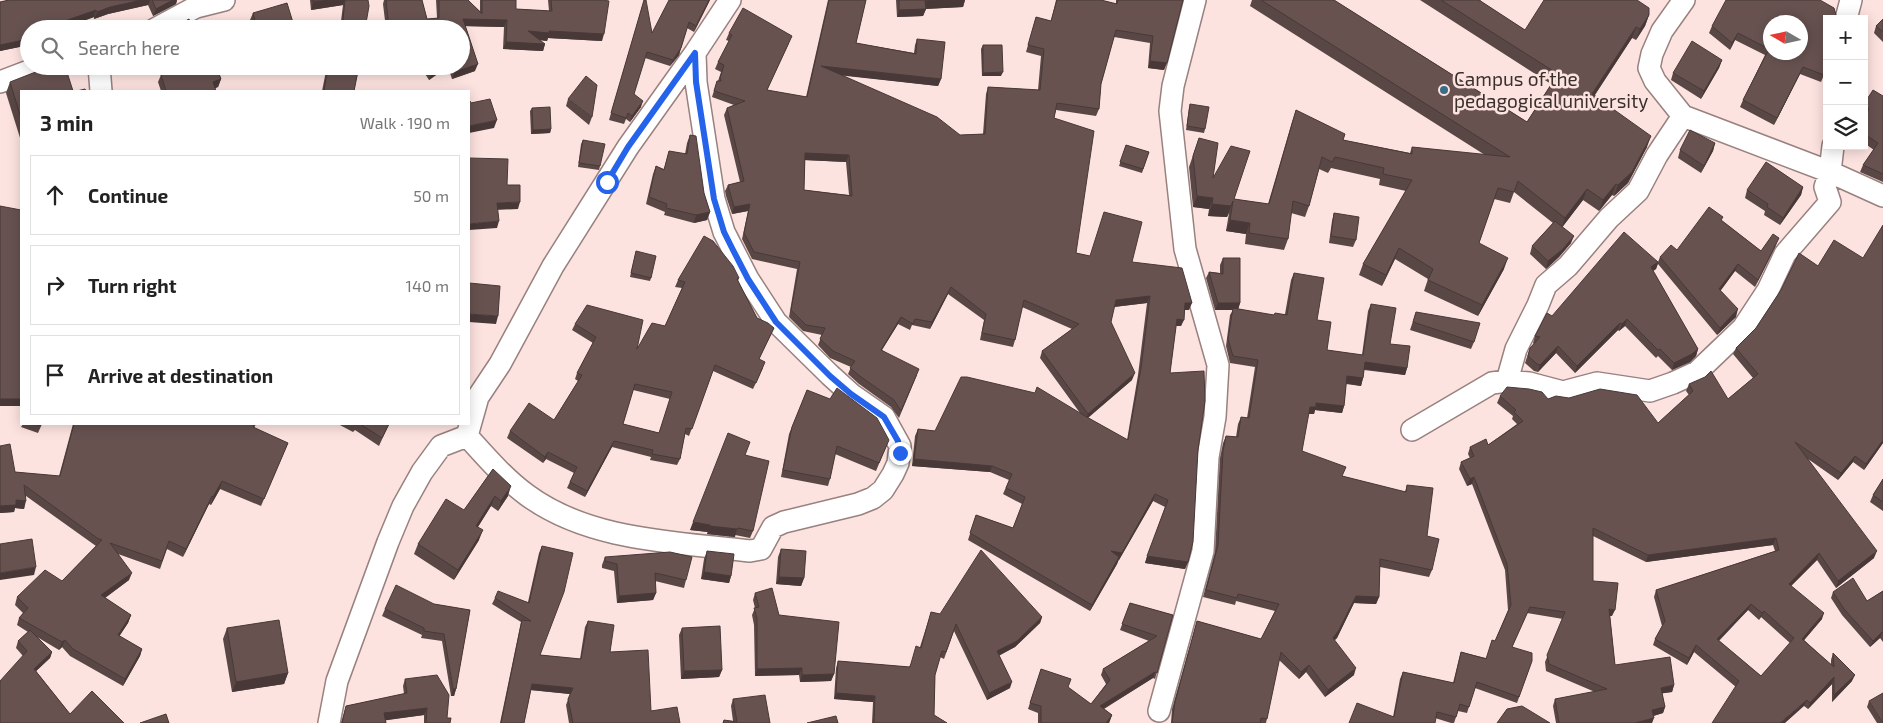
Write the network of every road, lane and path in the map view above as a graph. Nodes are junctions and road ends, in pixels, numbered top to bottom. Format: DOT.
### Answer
graph roads {
  1 [pos="224,0"];
  2 [pos="730,0"];
  3 [pos="1195,0"];
  4 [pos="1684,0"];
  5 [pos="1851,0"];
  6 [pos="1847,15"];
  7 [pos="173,20"];
  8 [pos="695,53"];
  9 [pos="20,74"];
  10 [pos="99,75"];
  11 [pos="0,82"];
  12 [pos="100,90"];
  13 [pos="1683,116"];
  14 [pos="1833,150"];
  15 [pos="1830,172"];
  16 [pos="1883,196"];
  17 [pos="1507,381"];
  18 [pos="1412,430"];
  19 [pos="467,436"];
  20 [pos="1159,710"];
  21 [pos="329,723"];
  1 -- 7 [label="street"];
  2 -- 8 [label="street"];
  3 -- 20 [label="street"];
  4 -- 13 [label="street"];
  5 -- 6 [label="street"];
  8 -- 19 [label="street"];
  8 -- 19 [label="street"];
  9 -- 11 [label="street"];
  10 -- 12 [label="street"];
  13 -- 15 [label="street"];
  13 -- 17 [label="street"];
  14 -- 15 [label="street"];
  15 -- 16 [label="street"];
  15 -- 17 [label="street"];
  17 -- 18 [label="street"];
  19 -- 21 [label="street"];
}
